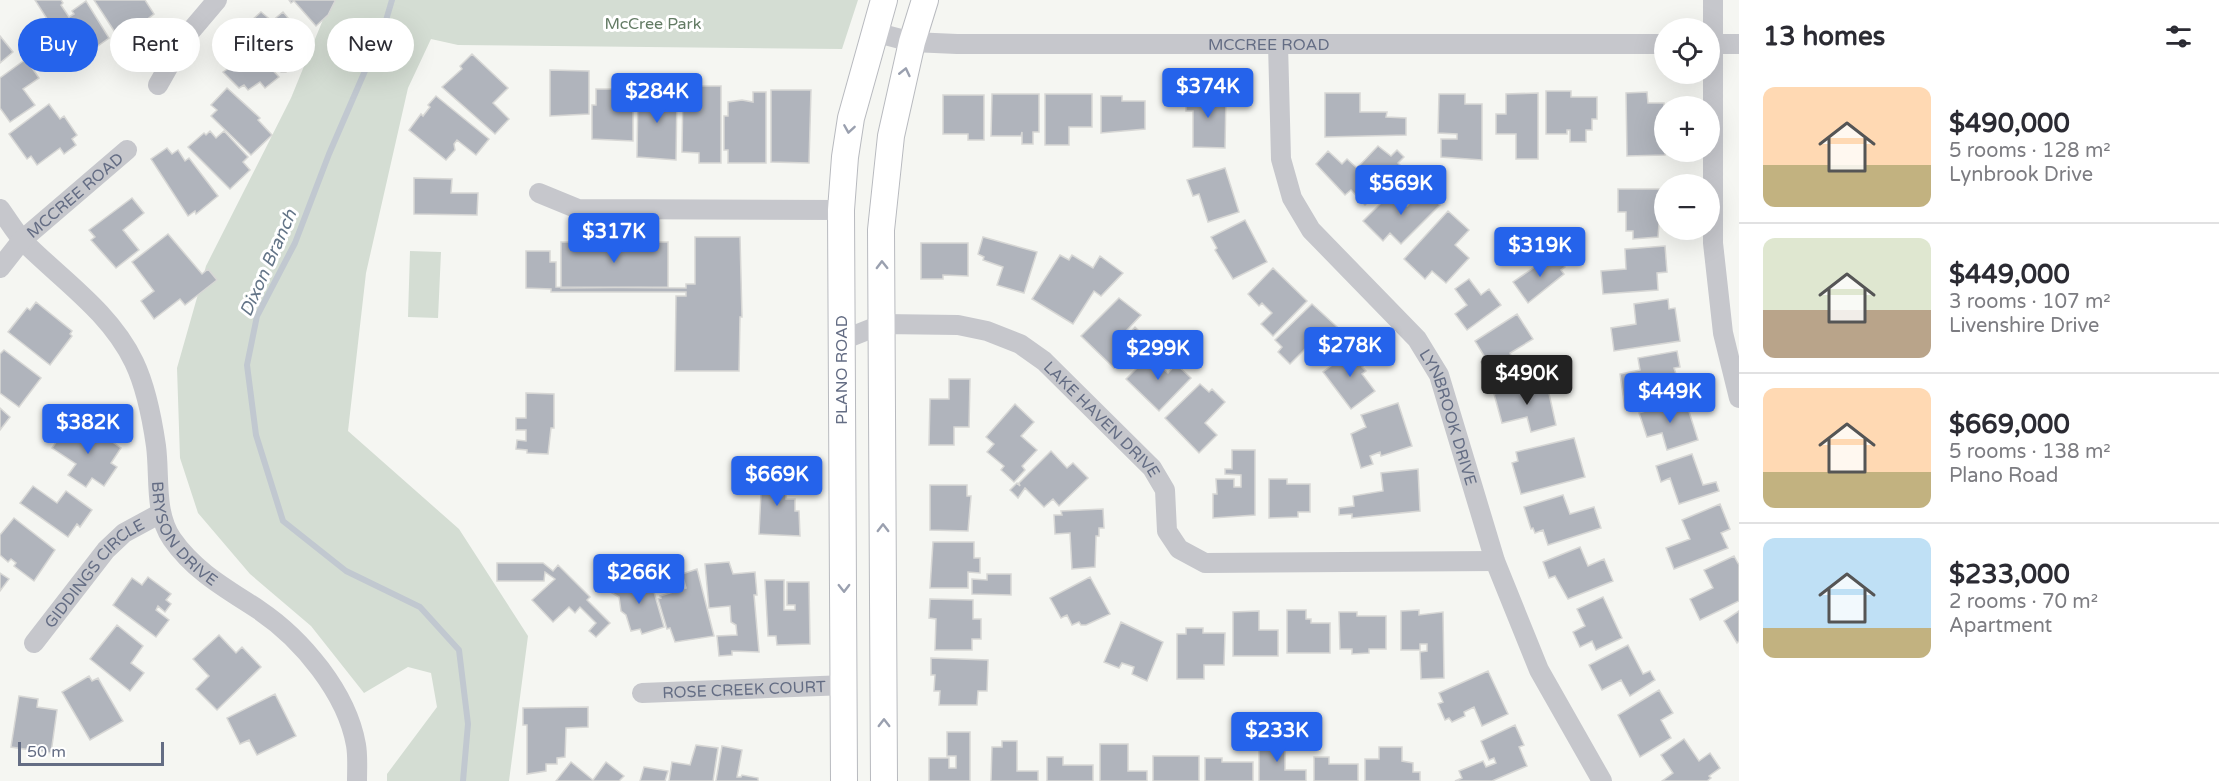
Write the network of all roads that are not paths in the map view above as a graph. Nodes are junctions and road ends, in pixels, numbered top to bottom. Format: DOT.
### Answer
graph roads {
  1 [pos="217,0"];
  2 [pos="884,0"];
  3 [pos="925,0"];
  4 [pos="1713,0"];
  5 [pos="1712,18"];
  6 [pos="874,32"];
  7 [pos="912,42"];
  8 [pos="1278,44"];
  9 [pos="1654,44"];
  10 [pos="1720,44"];
  11 [pos="1739,44"];
  12 [pos="1711,84"];
  13 [pos="158,85"];
  14 [pos="127,150"];
  15 [pos="539,193"];
  16 [pos="0,209"];
  17 [pos="842,210"];
  18 [pos="22,240"];
  19 [pos="0,268"];
  20 [pos="883,324"];
  21 [pos="840,340"];
  22 [pos="1739,398"];
  23 [pos="161,513"];
  24 [pos="1495,561"];
  25 [pos="34,643"];
  26 [pos="846,685"];
  27 [pos="642,693"];
  28 [pos="357,781"];
  29 [pos="844,781"];
  30 [pos="884,781"];
  31 [pos="1602,781"];
  1 -- 13 [label="street"];
  2 -- 6 [label="main road, PLANO ROAD"];
  3 -- 7 [label="main road"];
  4 -- 5 [label="street"];
  6 -- 7 [label="street, MCCREE ROAD"];
  6 -- 17 [label="main road, PLANO ROAD, one-way"];
  7 -- 8 [label="street, MCCREE ROAD"];
  20 -- 7 [label="main road, one-way"];
  8 -- 9 [label="street, MCCREE ROAD"];
  8 -- 24 [label="street, LYNBROOK DRIVE"];
  10 -- 11 [label="street"];
  12 -- 22 [label="street"];
  14 -- 18 [label="street, MCCREE ROAD"];
  15 -- 17 [label="street"];
  16 -- 18 [label="street, BRYSON DRIVE"];
  17 -- 21 [label="main road, PLANO ROAD"];
  18 -- 19 [label="street, MCCREE ROAD"];
  18 -- 23 [label="street, BRYSON DRIVE"];
  20 -- 21 [label="street, LAKE HAVEN DRIVE"];
  20 -- 24 [label="street, LAKE HAVEN DRIVE"];
  30 -- 20 [label="main road, one-way"];
  21 -- 26 [label="main road, PLANO ROAD, one-way"];
  23 -- 25 [label="street, GIDDINGS CIRCLE"];
  23 -- 28 [label="street, BRYSON DRIVE"];
  24 -- 31 [label="street, LYNBROOK DRIVE"];
  26 -- 27 [label="street, ROSE CREEK COURT"];
  26 -- 29 [label="main road, PLANO ROAD"];
}
